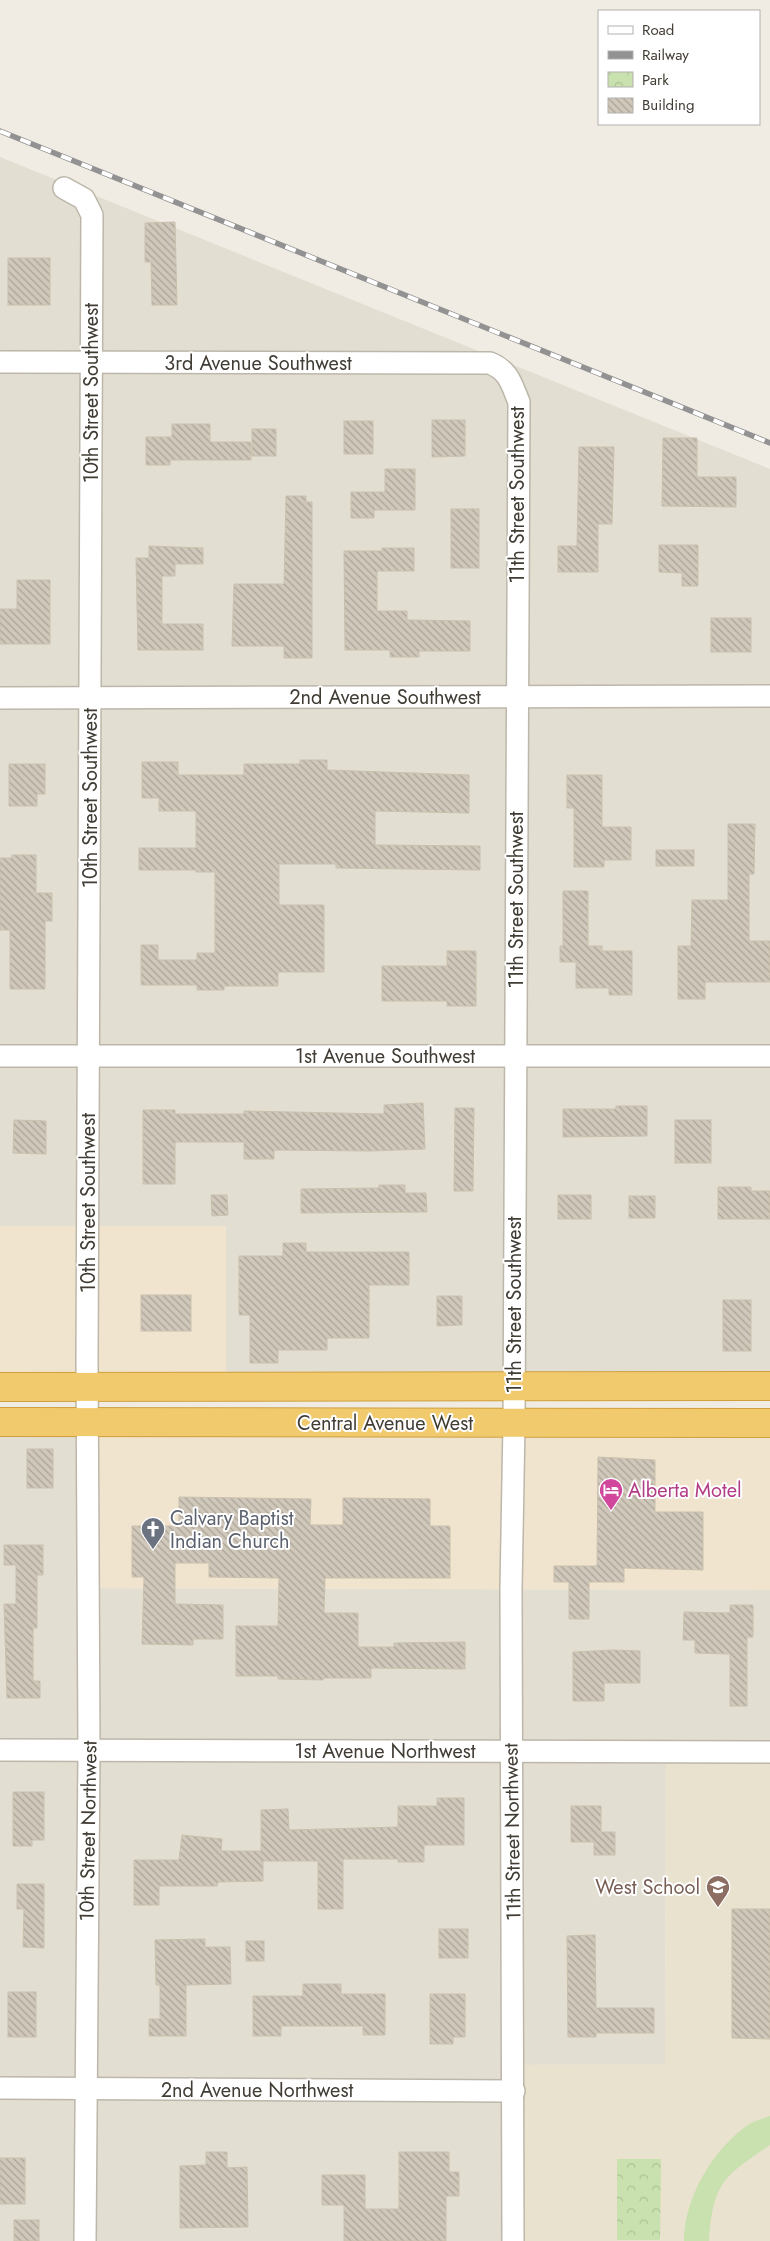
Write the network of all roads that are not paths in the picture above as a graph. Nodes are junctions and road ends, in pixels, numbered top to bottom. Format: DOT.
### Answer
graph roads {
  1 [pos="64,188"];
  2 [pos="0,362"];
  3 [pos="91,362"];
  4 [pos="510,379"];
  5 [pos="770,696"];
  6 [pos="517,697"];
  7 [pos="0,698"];
  8 [pos="90,698"];
  9 [pos="0,1056"];
  10 [pos="88,1056"];
  11 [pos="516,1056"];
  12 [pos="770,1056"];
  13 [pos="770,1386"];
  14 [pos="0,1387"];
  15 [pos="87,1387"];
  16 [pos="514,1387"];
  17 [pos="0,1422"];
  18 [pos="87,1422"];
  19 [pos="770,1423"];
  20 [pos="514,1424"];
  21 [pos="0,1750"];
  22 [pos="89,1750"];
  23 [pos="511,1752"];
  24 [pos="770,1752"];
  25 [pos="0,2088"];
  26 [pos="85,2089"];
  27 [pos="514,2091"];
  28 [pos="85,2241"];
  29 [pos="514,2241"];
  1 -- 3 [label="street, 10th Street Southwest"];
  2 -- 3 [label="street, 3rd Avenue Southwest"];
  3 -- 4 [label="street, 3rd Avenue Southwest"];
  3 -- 8 [label="street, 10th Street Southwest"];
  4 -- 6 [label="street, 11th Street Southwest"];
  5 -- 6 [label="street, 2nd Avenue Southwest"];
  6 -- 8 [label="street, 2nd Avenue Southwest"];
  6 -- 11 [label="street, 11th Street Southwest"];
  7 -- 8 [label="street, 2nd Avenue Southwest"];
  8 -- 10 [label="street, 10th Street Southwest"];
  9 -- 10 [label="street, 1st Avenue Southwest"];
  10 -- 11 [label="street, 1st Avenue Southwest"];
  10 -- 15 [label="street, 10th Street Southwest"];
  11 -- 12 [label="street, 1st Avenue Southwest"];
  11 -- 16 [label="street, 11th Street Southwest"];
  13 -- 16 [label="highway, Central Avenue West"];
  14 -- 15 [label="highway, Central Avenue West"];
  15 -- 16 [label="highway, Central Avenue West"];
  15 -- 18 [label="street, 10th Street Southwest"];
  16 -- 20 [label="street, 11th Street Southwest"];
  17 -- 18 [label="highway, Central Avenue West"];
  18 -- 20 [label="highway, Central Avenue West"];
  18 -- 22 [label="street, 10th Street Northwest"];
  19 -- 20 [label="highway, Central Avenue West"];
  20 -- 23 [label="street, 11th Street Northwest"];
  21 -- 22 [label="street, 1st Avenue Northwest"];
  22 -- 23 [label="street, 1st Avenue Northwest"];
  22 -- 26 [label="street, 10th Street Northwest"];
  23 -- 24 [label="street, 1st Avenue Northwest"];
  23 -- 27 [label="street, 11th Street Northwest"];
  25 -- 26 [label="street, 2nd Avenue Northwest"];
  26 -- 27 [label="street, 2nd Avenue Northwest"];
  26 -- 28 [label="street, 10th Street Northwest"];
  27 -- 29 [label="street, 11th Street Northwest"];
}
